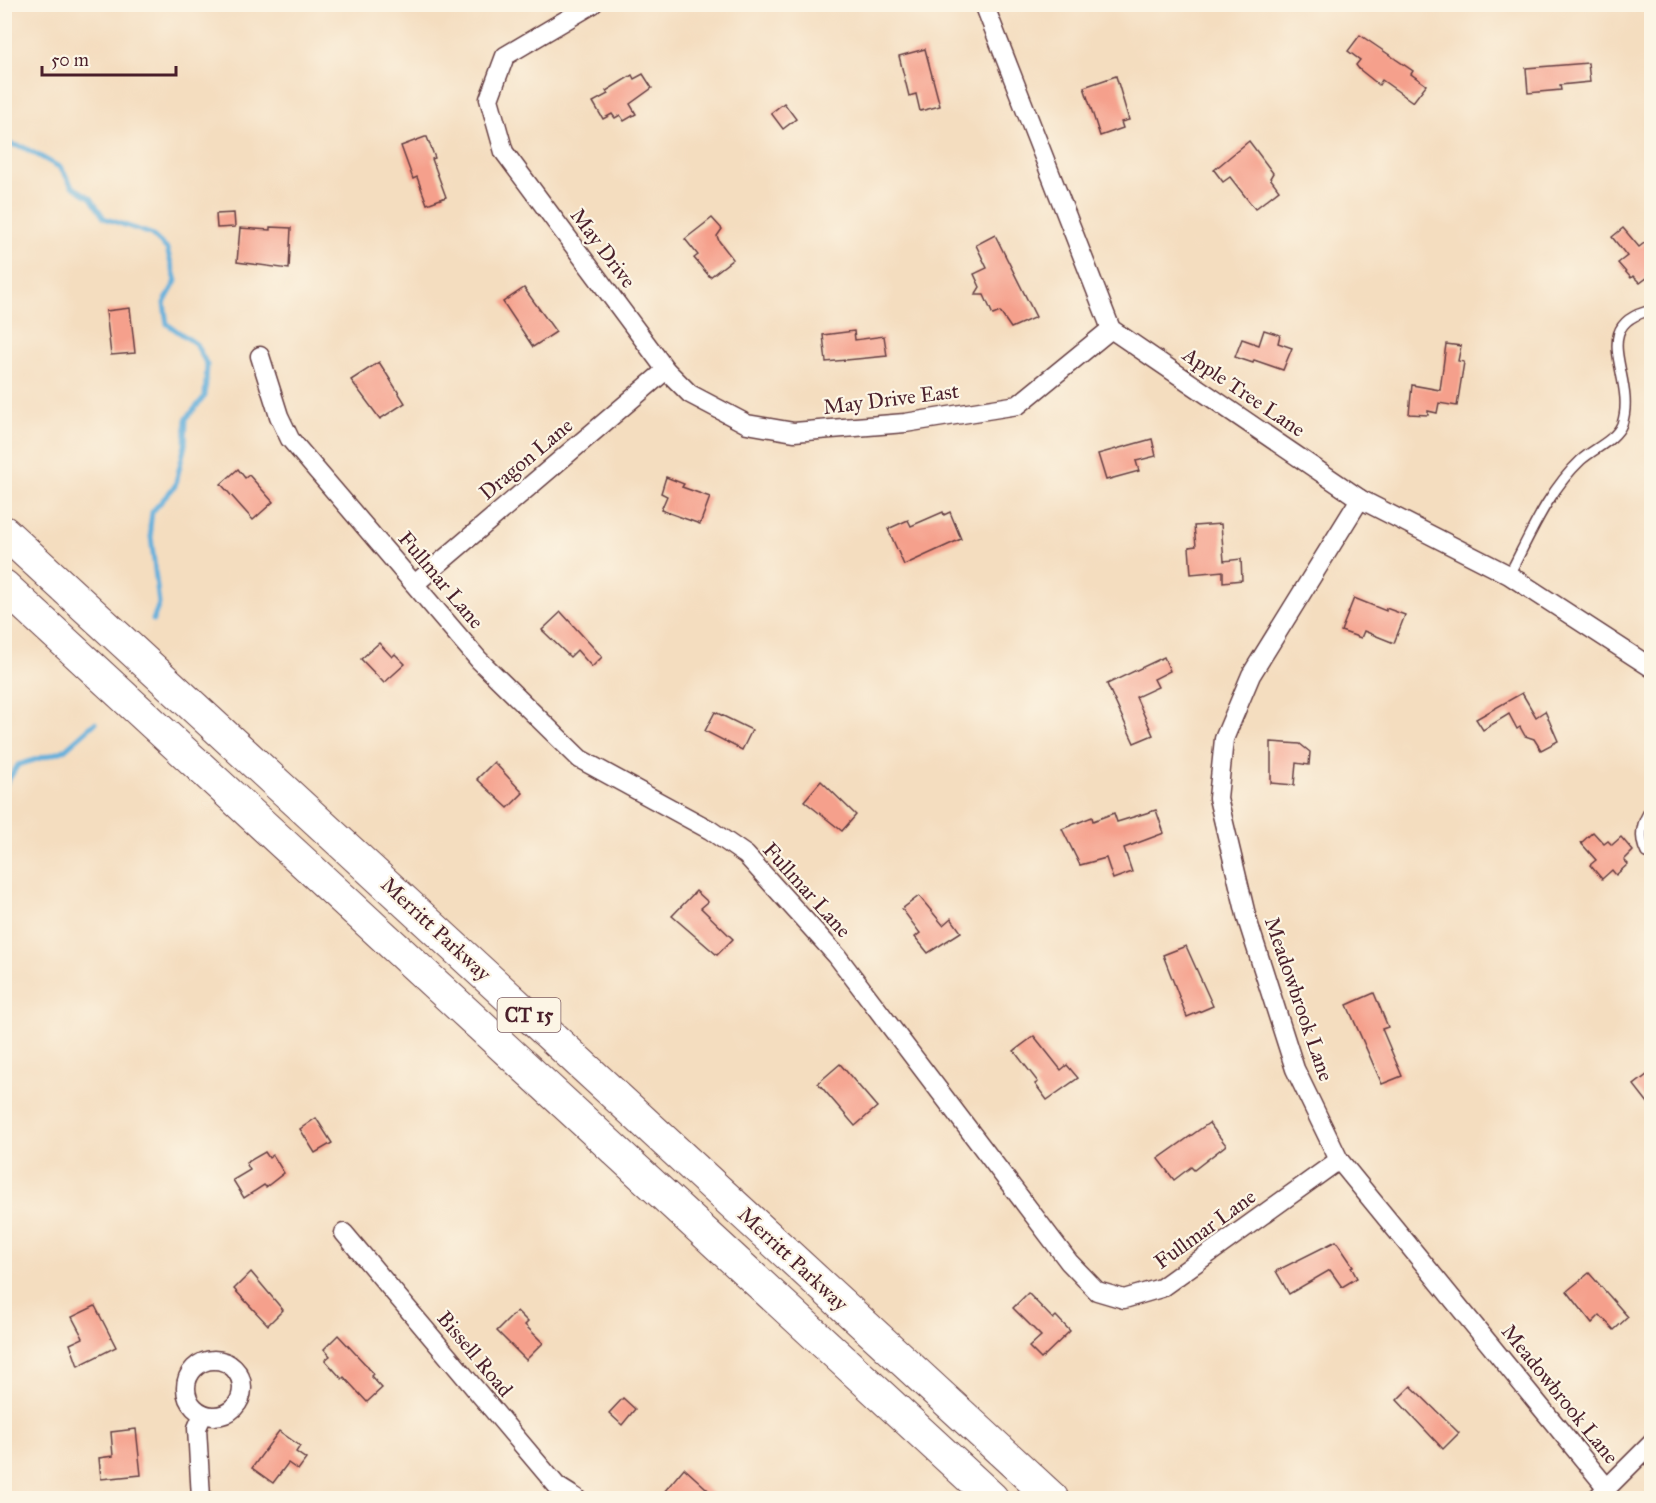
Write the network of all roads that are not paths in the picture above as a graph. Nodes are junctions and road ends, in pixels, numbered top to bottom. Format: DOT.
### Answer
graph roads {
  1 [pos="592,4"];
  2 [pos="984,4"];
  3 [pos="1652,310"];
  4 [pos="1111,329"];
  5 [pos="260,356"];
  6 [pos="666,370"];
  7 [pos="1360,499"];
  8 [pos="4,532"];
  9 [pos="1509,575"];
  10 [pos="416,583"];
  11 [pos="4,586"];
  12 [pos="1652,668"];
  13 [pos="1652,807"];
  14 [pos="1652,855"];
  15 [pos="1339,1160"];
  16 [pos="344,1233"];
  17 [pos="203,1414"];
  18 [pos="1652,1443"];
  19 [pos="1602,1493"];
  20 [pos="201,1498"];
  21 [pos="576,1498"];
  22 [pos="992,1498"];
  23 [pos="1052,1498"];
  1 -- 6 [label="street, May Drive"];
  2 -- 4 [label="street"];
  3 -- 9 [label="lane"];
  4 -- 6 [label="street, May Drive East"];
  4 -- 7 [label="street, Apple Tree Lane"];
  5 -- 10 [label="street, Fullmar Lane"];
  6 -- 10 [label="street, Dragon Lane"];
  7 -- 9 [label="street, Apple Tree Lane"];
  7 -- 15 [label="street, Meadowbrook Lane"];
  8 -- 23 [label="highway, Merritt Parkway / CT 15"];
  9 -- 12 [label="street, Apple Tree Lane"];
  10 -- 15 [label="street, Fullmar Lane"];
  11 -- 22 [label="highway, Merritt Parkway / CT 15"];
  13 -- 14 [label="lane"];
  15 -- 19 [label="street, Meadowbrook Lane"];
  16 -- 21 [label="street, Bissell Road"];
  17 -- 20 [label="street"];
  18 -- 19 [label="street"];
}
